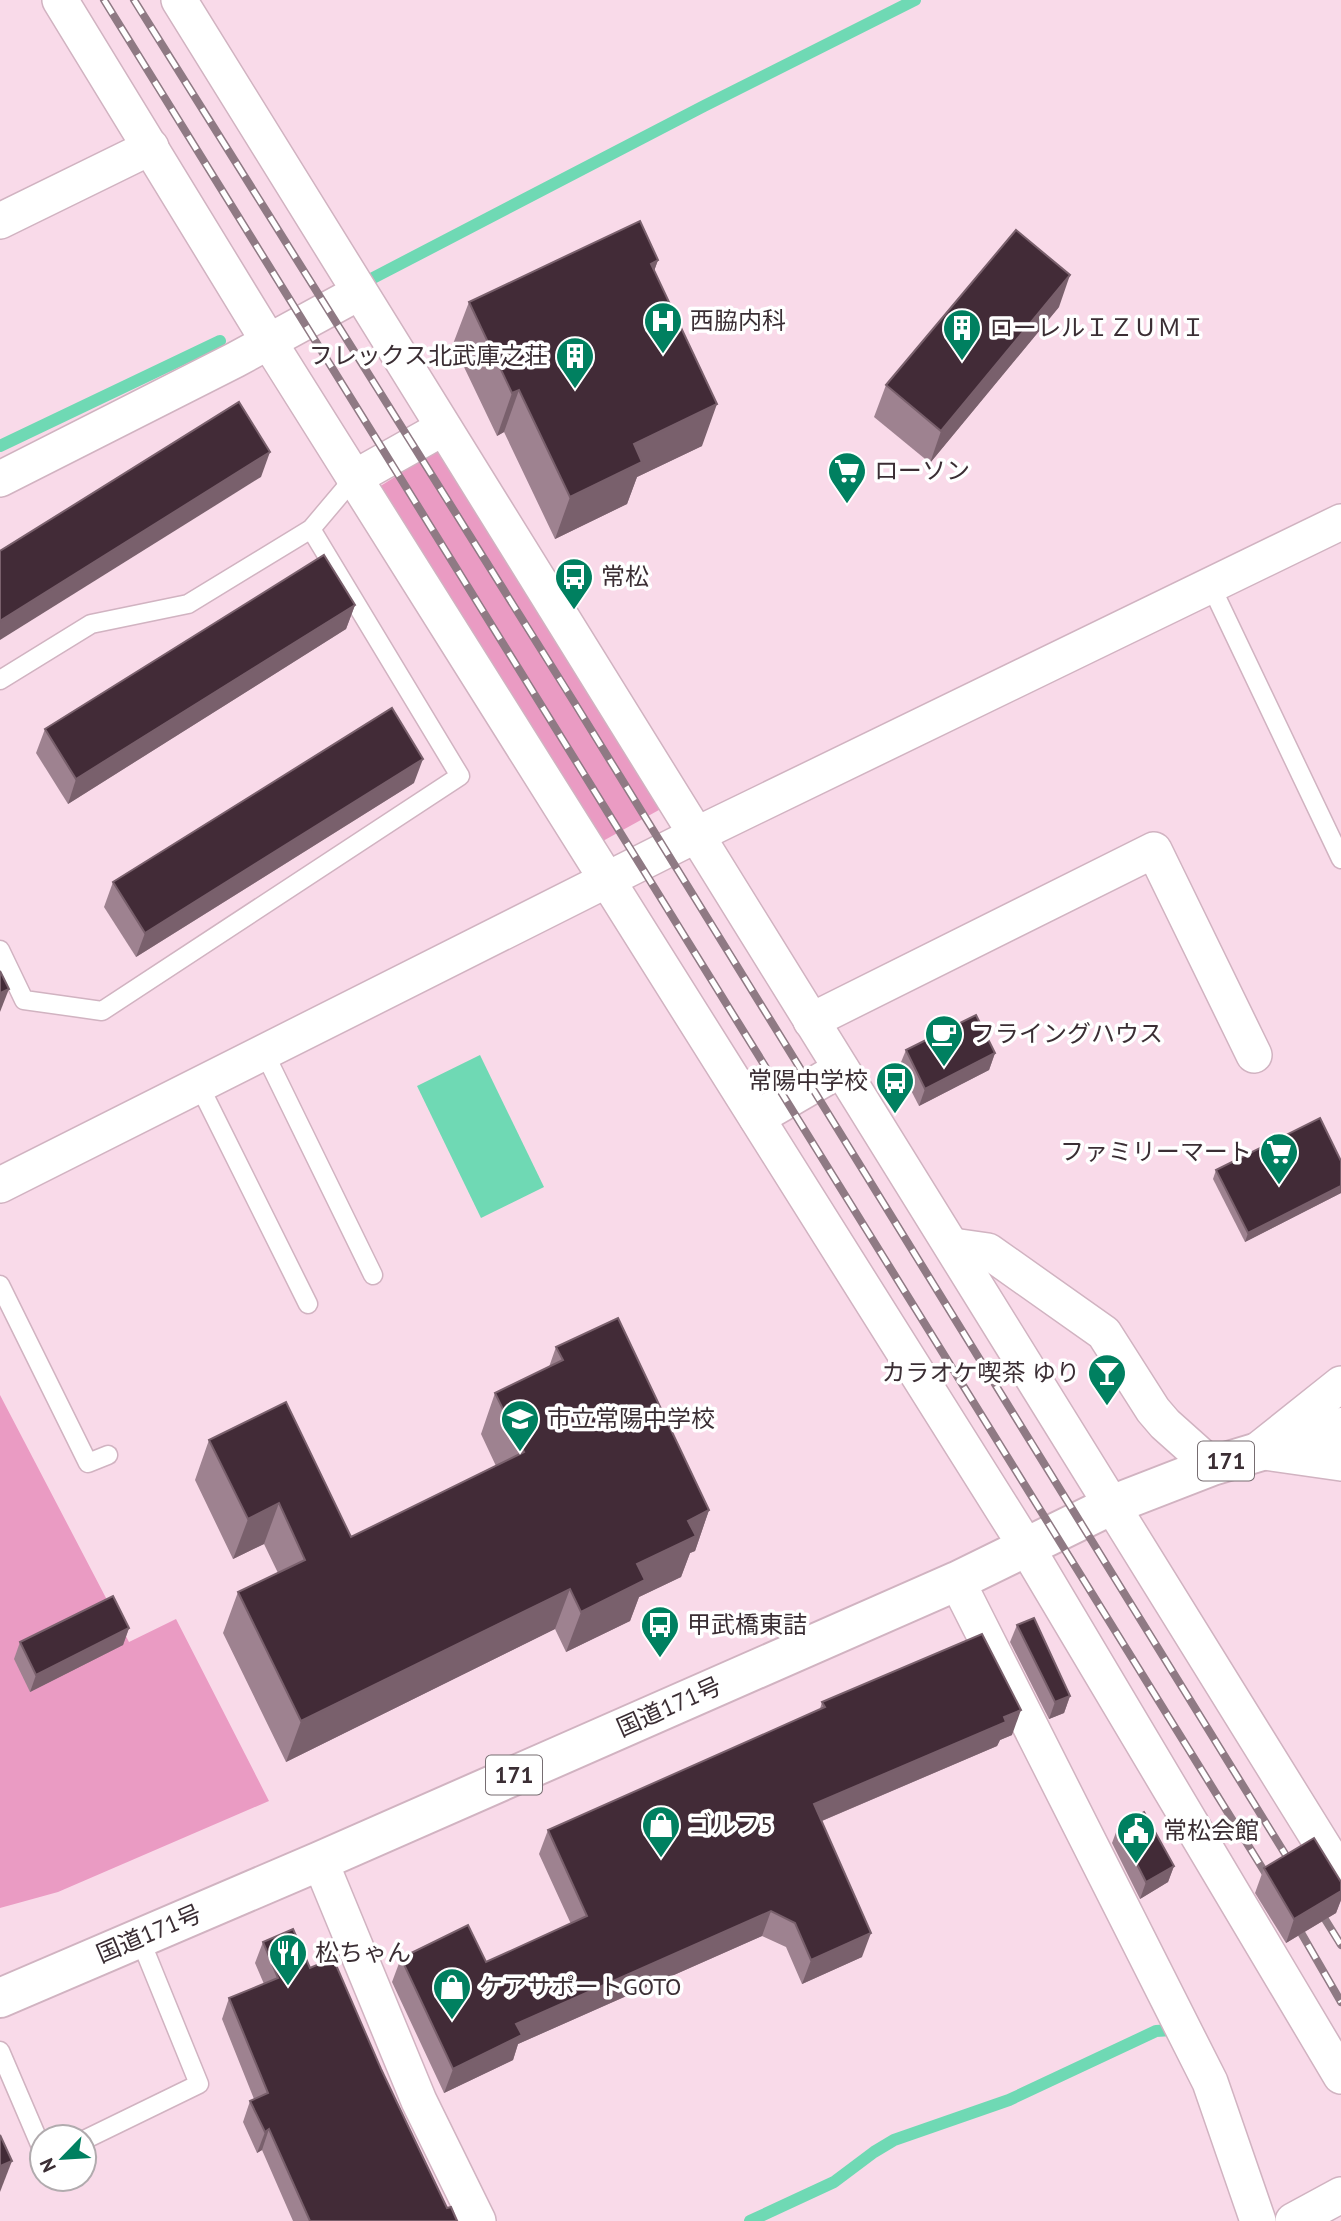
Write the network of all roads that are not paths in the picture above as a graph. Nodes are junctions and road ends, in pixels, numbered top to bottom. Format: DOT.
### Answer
graph roads {
  1 [pos="60,0"];
  2 [pos="179,0"];
  3 [pos="151,147"];
  4 [pos="0,222"];
  5 [pos="358,293"];
  6 [pos="269,342"];
  7 [pos="443,429"];
  8 [pos="354,478"];
  9 [pos="0,479"];
  10 [pos="311,529"];
  11 [pos="1338,531"];
  12 [pos="1211,586"];
  13 [pos="0,680"];
  14 [pos="696,835"];
  15 [pos="1341,859"];
  16 [pos="607,880"];
  17 [pos="0,950"];
  18 [pos="811,1021"];
  19 [pos="264,1052"];
  20 [pos="1254,1055"];
  21 [pos="841,1069"];
  22 [pos="199,1085"];
  23 [pos="757,1118"];
  24 [pos="0,1185"];
  25 [pos="953,1246"];
  26 [pos="373,1276"];
  27 [pos="0,1285"];
  28 [pos="308,1304"];
  29 [pos="1341,1384"];
  30 [pos="1341,1427"];
  31 [pos="1256,1451"];
  32 [pos="108,1455"];
  33 [pos="1341,1463"];
  34 [pos="1213,1466"];
  35 [pos="1114,1504"];
  36 [pos="1027,1548"];
  37 [pos="957,1581"];
  38 [pos="320,1861"];
  39 [pos="1341,1875"];
  40 [pos="139,1938"];
  41 [pos="0,1998"];
  42 [pos="0,2051"];
  43 [pos="1341,2076"];
  44 [pos="31,2123"];
  45 [pos="98,2133"];
  46 [pos="1341,2195"];
  47 [pos="478,2221"];
  48 [pos="1258,2221"];
  49 [pos="1293,2221"];
  1 -- 3 [label="street"];
  2 -- 5 [label="street"];
  3 -- 4 [label="street"];
  3 -- 6 [label="street"];
  5 -- 6 [label="street"];
  5 -- 7 [label="street"];
  6 -- 8 [label="street"];
  6 -- 9 [label="street"];
  7 -- 8 [label="street"];
  7 -- 14 [label="street"];
  8 -- 10 [label="lane"];
  8 -- 16 [label="street"];
  10 -- 13 [label="lane"];
  10 -- 17 [label="lane"];
  11 -- 12 [label="street"];
  12 -- 14 [label="street"];
  12 -- 15 [label="lane"];
  14 -- 16 [label="street"];
  14 -- 18 [label="street"];
  16 -- 19 [label="street"];
  16 -- 23 [label="street"];
  18 -- 20 [label="street"];
  18 -- 21 [label="street"];
  19 -- 22 [label="street"];
  19 -- 26 [label="lane"];
  21 -- 23 [label="street"];
  21 -- 25 [label="street"];
  22 -- 24 [label="street"];
  22 -- 28 [label="lane"];
  23 -- 36 [label="street"];
  25 -- 34 [label="street"];
  25 -- 35 [label="street"];
  27 -- 32 [label="lane"];
  29 -- 31 [label="street"];
  30 -- 31 [label="highway, 国道171号 / 171"];
  31 -- 33 [label="street"];
  31 -- 34 [label="highway, 国道171号 / 171"];
  34 -- 35 [label="highway, 国道171号 / 171"];
  35 -- 36 [label="highway, 国道171号 / 171"];
  35 -- 39 [label="street"];
  36 -- 37 [label="highway, 国道171号 / 171"];
  36 -- 43 [label="street"];
  37 -- 38 [label="highway, 国道171号 / 171"];
  37 -- 48 [label="street"];
  38 -- 40 [label="highway, 国道171号 / 171"];
  38 -- 47 [label="street"];
  40 -- 41 [label="highway, 国道171号 / 171"];
  40 -- 45 [label="lane"];
  42 -- 44 [label="lane"];
  46 -- 49 [label="street"];
}
